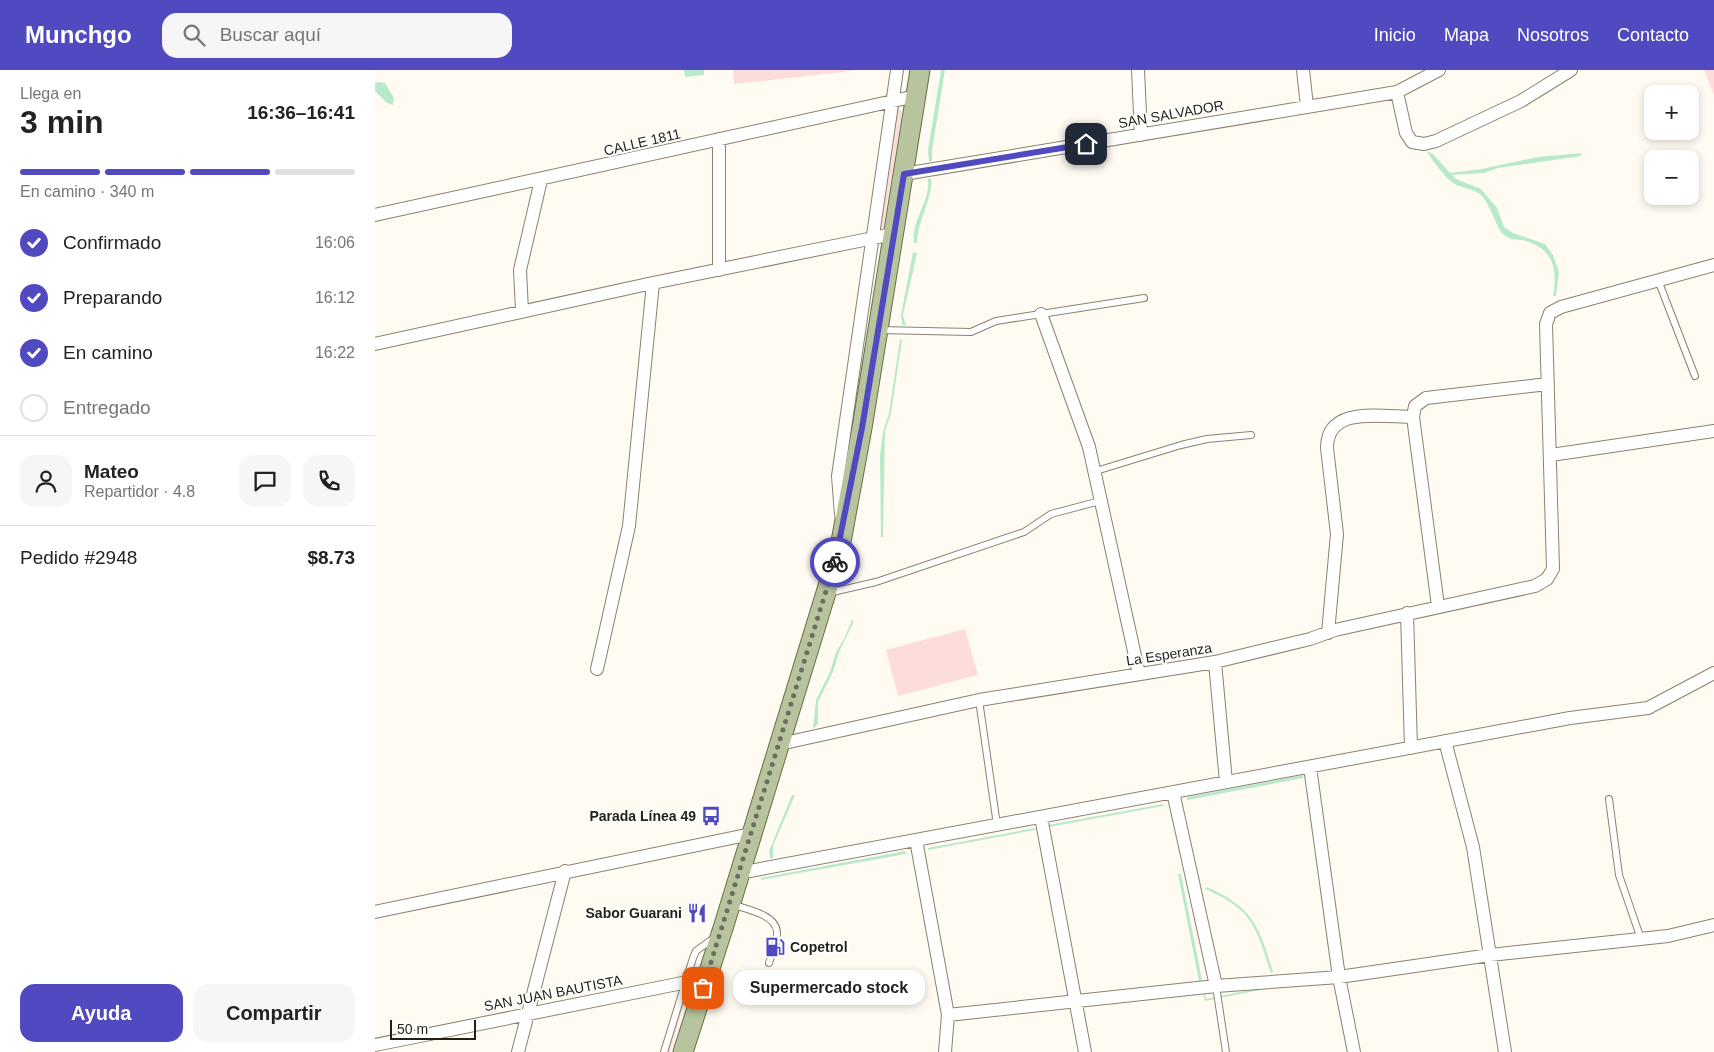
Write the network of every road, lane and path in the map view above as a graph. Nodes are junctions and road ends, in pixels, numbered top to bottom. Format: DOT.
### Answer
graph roads {
  1 [pos="897,70"];
  2 [pos="920,70"];
  3 [pos="1138,70"];
  4 [pos="1303,70"];
  5 [pos="1439,70"];
  6 [pos="1571,70"];
  7 [pos="1397,92"];
  8 [pos="916,96"];
  9 [pos="892,101"];
  10 [pos="1307,106"];
  11 [pos="1141,135"];
  12 [pos="719,139"];
  13 [pos="904,174"];
  14 [pos="541,180"];
  15 [pos="375,215"];
  16 [pos="893,234"];
  17 [pos="871,239"];
  18 [pos="1714,265"];
  19 [pos="719,270"];
  20 [pos="1658,280"];
  21 [pos="653,283"];
  22 [pos="1144,298"];
  23 [pos="523,311"];
  24 [pos="1041,314"];
  25 [pos="878,330"];
  26 [pos="375,344"];
  27 [pos="1695,376"];
  28 [pos="1548,384"];
  29 [pos="1413,417"];
  30 [pos="1714,431"];
  31 [pos="1251,435"];
  32 [pos="1551,455"];
  33 [pos="1096,471"];
  34 [pos="1100,501"];
  35 [pos="843,532"];
  36 [pos="827,593"];
  37 [pos="1438,606"];
  38 [pos="1407,613"];
  39 [pos="1329,633"];
  40 [pos="1215,662"];
  41 [pos="597,668"];
  42 [pos="1714,673"];
  43 [pos="1139,674"];
  44 [pos="979,700"];
  45 [pos="1445,741"];
  46 [pos="780,744"];
  47 [pos="1411,748"];
  48 [pos="1310,767"];
  49 [pos="1226,782"];
  50 [pos="1173,792"];
  51 [pos="1609,798"];
  52 [pos="1041,817"];
  53 [pos="997,825"];
  54 [pos="751,834"];
  55 [pos="916,840"];
  56 [pos="565,871"];
  57 [pos="739,873"];
  58 [pos="730,904"];
  59 [pos="375,912"];
  60 [pos="724,925"];
  61 [pos="1714,925"];
  62 [pos="1641,940"];
  63 [pos="1490,955"];
  64 [pos="769,963"];
  65 [pos="1339,977"];
  66 [pos="707,978"];
  67 [pos="684,982"];
  68 [pos="1216,986"];
  69 [pos="1075,1001"];
  70 [pos="528,1014"];
  71 [pos="948,1015"];
  72 [pos="375,1045"];
  73 [pos="518,1052"];
  74 [pos="663,1052"];
  75 [pos="683,1052"];
  76 [pos="945,1052"];
  77 [pos="1085,1052"];
  78 [pos="1226,1052"];
  79 [pos="1355,1052"];
  80 [pos="1505,1052"];
  1 -- 9 [label="street"];
  2 -- 8 [label="main road"];
  3 -- 11 [label="street"];
  4 -- 10 [label="street"];
  5 -- 7 [label="street, SAN SALVADOR"];
  6 -- 7 [label="street"];
  7 -- 10 [label="street, SAN SALVADOR"];
  8 -- 9 [label="street, CALLE 1811"];
  8 -- 13 [label="main road"];
  9 -- 12 [label="street, CALLE 1811"];
  9 -- 17 [label="street"];
  10 -- 11 [label="street, SAN SALVADOR"];
  11 -- 13 [label="street, SAN SALVADOR"];
  12 -- 14 [label="street, CALLE 1811"];
  12 -- 19 [label="street"];
  13 -- 16 [label="main road"];
  14 -- 15 [label="street, CALLE 1811"];
  14 -- 23 [label="street"];
  16 -- 17 [label="street"];
  16 -- 25 [label="main road"];
  17 -- 19 [label="street"];
  17 -- 35 [label="street"];
  18 -- 20 [label="street"];
  19 -- 21 [label="street"];
  20 -- 27 [label="lane"];
  20 -- 28 [label="street"];
  21 -- 23 [label="street"];
  21 -- 41 [label="street"];
  22 -- 24 [label="lane"];
  23 -- 26 [label="street"];
  24 -- 25 [label="lane"];
  24 -- 33 [label="street"];
  25 -- 35 [label="main road"];
  28 -- 29 [label="street"];
  28 -- 32 [label="street"];
  29 -- 37 [label="street"];
  29 -- 39 [label="street"];
  30 -- 32 [label="street"];
  31 -- 33 [label="lane"];
  32 -- 37 [label="street, La Esperanza"];
  33 -- 34 [label="street"];
  34 -- 36 [label="lane"];
  34 -- 43 [label="street"];
  35 -- 36 [label="main road"];
  36 -- 46 [label="main road"];
  37 -- 38 [label="street, La Esperanza"];
  38 -- 39 [label="street, La Esperanza"];
  38 -- 47 [label="street"];
  39 -- 40 [label="street, La Esperanza"];
  40 -- 43 [label="street, La Esperanza"];
  40 -- 49 [label="street"];
  42 -- 45 [label="street"];
  43 -- 44 [label="street, La Esperanza"];
  44 -- 46 [label="street, La Esperanza"];
  44 -- 53 [label="lane"];
  45 -- 47 [label="street"];
  45 -- 63 [label="street"];
  46 -- 54 [label="main road"];
  47 -- 48 [label="street"];
  48 -- 49 [label="street"];
  48 -- 65 [label="street"];
  49 -- 50 [label="street"];
  50 -- 52 [label="street"];
  50 -- 68 [label="street"];
  51 -- 62 [label="lane"];
  52 -- 53 [label="street"];
  52 -- 69 [label="street"];
  53 -- 55 [label="street"];
  54 -- 56 [label="street"];
  54 -- 57 [label="main road"];
  55 -- 57 [label="street"];
  55 -- 71 [label="street"];
  56 -- 59 [label="street"];
  56 -- 70 [label="street"];
  57 -- 58 [label="main road"];
  58 -- 60 [label="main road"];
  58 -- 64 [label="lane"];
  60 -- 66 [label="main road"];
  60 -- 67 [label="lane"];
  61 -- 62 [label="street"];
  62 -- 63 [label="street"];
  63 -- 65 [label="street"];
  63 -- 80 [label="street"];
  65 -- 68 [label="street"];
  65 -- 79 [label="street"];
  66 -- 67 [label="street, SAN JUAN BAUTISTA"];
  66 -- 75 [label="main road"];
  67 -- 70 [label="street, SAN JUAN BAUTISTA"];
  67 -- 74 [label="lane"];
  68 -- 69 [label="street"];
  68 -- 78 [label="lane"];
  69 -- 71 [label="street"];
  69 -- 77 [label="street"];
  70 -- 72 [label="street, SAN JUAN BAUTISTA"];
  70 -- 73 [label="street"];
  71 -- 76 [label="street"];
}
